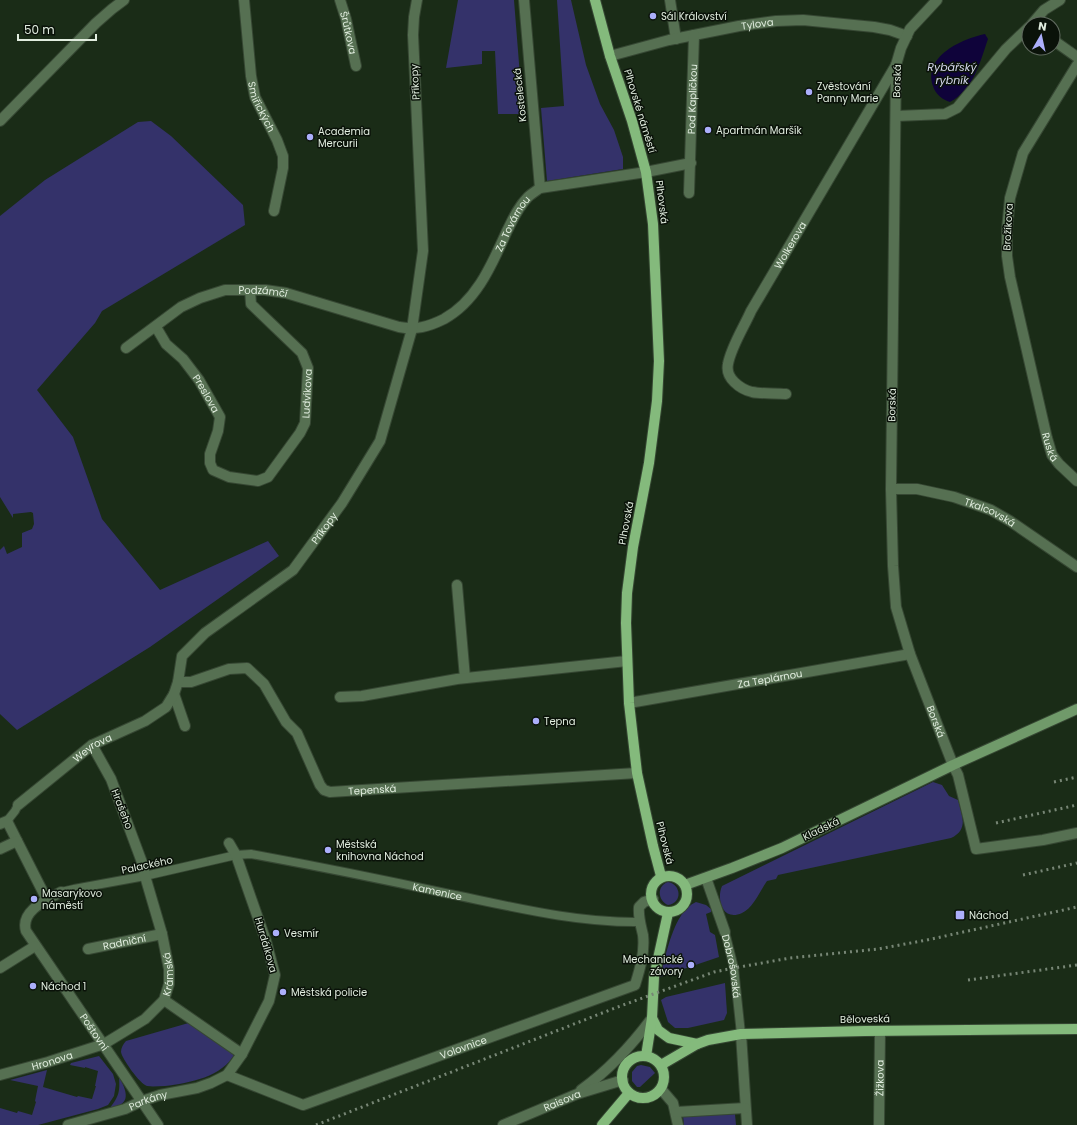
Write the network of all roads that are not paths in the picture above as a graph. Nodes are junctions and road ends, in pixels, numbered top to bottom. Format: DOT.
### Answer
graph roads {
  1 [pos="124,0"];
  2 [pos="244,0"];
  3 [pos="340,0"];
  4 [pos="417,0"];
  5 [pos="524,0"];
  6 [pos="595,0"];
  7 [pos="670,0"];
  8 [pos="937,0"];
  9 [pos="1060,0"];
  10 [pos="1039,16"];
  11 [pos="694,35"];
  12 [pos="1021,35"];
  13 [pos="907,36"];
  14 [pos="676,39"];
  15 [pos="1061,46"];
  16 [pos="610,56"];
  17 [pos="1077,57"];
  18 [pos="896,65"];
  19 [pos="1077,65"];
  20 [pos="356,66"];
  21 [pos="896,116"];
  22 [pos="0,121"];
  23 [pos="691,163"];
  24 [pos="646,172"];
  25 [pos="540,188"];
  26 [pos="689,193"];
  27 [pos="274,211"];
  28 [pos="250,290"];
  29 [pos="156,327"];
  30 [pos="412,329"];
  31 [pos="126,348"];
  32 [pos="786,394"];
  33 [pos="1039,404"];
  34 [pos="236,479"];
  35 [pos="1077,481"];
  36 [pos="890,489"];
  37 [pos="1077,567"];
  38 [pos="457,585"];
  39 [pos="910,654"];
  40 [pos="627,661"];
  41 [pos="465,678"];
  42 [pos="178,682"];
  43 [pos="174,694"];
  44 [pos="340,697"];
  45 [pos="629,703"];
  46 [pos="1077,709"];
  47 [pos="186,726"];
  48 [pos="92,745"];
  49 [pos="956,770"];
  50 [pos="637,773"];
  51 [pos="18,805"];
  52 [pos="3,822"];
  53 [pos="1077,833"];
  54 [pos="17,841"];
  55 [pos="228,843"];
  56 [pos="0,849"];
  57 [pos="236,855"];
  58 [pos="145,876"];
  59 [pos="661,876"];
  60 [pos="706,878"];
  61 [pos="685,886"];
  62 [pos="61,892"];
  63 [pos="653,899"];
  64 [pos="47,900"];
  65 [pos="668,913"];
  66 [pos="640,920"];
  67 [pos="725,932"];
  68 [pos="162,934"];
  69 [pos="35,946"];
  70 [pos="88,949"];
  71 [pos="0,968"];
  72 [pos="164,1000"];
  73 [pos="652,1018"];
  74 [pos="1077,1029"];
  75 [pos="880,1031"];
  76 [pos="741,1034"];
  77 [pos="104,1044"];
  78 [pos="697,1044"];
  79 [pos="242,1054"];
  80 [pos="646,1056"];
  81 [pos="661,1065"];
  82 [pos="0,1075"];
  83 [pos="227,1075"];
  84 [pos="622,1080"];
  85 [pos="661,1089"];
  86 [pos="630,1093"];
  87 [pos="577,1094"];
  88 [pos="142,1101"];
  89 [pos="745,1108"];
  90 [pos="676,1112"];
  91 [pos="68,1125"];
  92 [pos="158,1125"];
  93 [pos="503,1125"];
  94 [pos="602,1125"];
  95 [pos="678,1125"];
  96 [pos="747,1125"];
  97 [pos="879,1125"];
  1 -- 22 [label="street"];
  2 -- 27 [label="street, Smiřických"];
  3 -- 20 [label="street, Šrůtkova"];
  4 -- 30 [label="street, Příkopy"];
  5 -- 25 [label="street, Kostelecká"];
  6 -- 16 [label="main road"];
  7 -- 14 [label="street"];
  8 -- 13 [label="street, Borská"];
  9 -- 10 [label="street"];
  11 -- 13 [label="street, Tylova"];
  11 -- 14 [label="street, Tylova"];
  11 -- 23 [label="street, Pod Kapličkou"];
  12 -- 21 [label="street"];
  13 -- 18 [label="street, Borská"];
  14 -- 16 [label="street, Tylova"];
  15 -- 17 [label="street"];
  16 -- 24 [label="main road, Plhovské náměstí"];
  18 -- 21 [label="street, Borská"];
  18 -- 32 [label="street, Wolkerova"];
  19 -- 33 [label="street, Brožíkova"];
  21 -- 36 [label="street, Borská"];
  23 -- 24 [label="street"];
  23 -- 26 [label="street, Pod Kapličkou"];
  24 -- 25 [label="street, Za Továrnou"];
  24 -- 40 [label="main road, Plhovská"];
  25 -- 30 [label="street, Za Továrnou"];
  28 -- 29 [label="street, Podzámčí"];
  28 -- 30 [label="street, Podzámčí"];
  28 -- 34 [label="street, Ludvíkova"];
  29 -- 31 [label="street, Podzámčí"];
  29 -- 34 [label="street, Preslova"];
  30 -- 42 [label="street, Příkopy"];
  33 -- 35 [label="street, Ruská"];
  36 -- 37 [label="street, Tkalcovská"];
  36 -- 39 [label="street, Borská"];
  38 -- 41 [label="street"];
  39 -- 45 [label="street, Za Teplárnou"];
  39 -- 49 [label="street, Borská"];
  40 -- 41 [label="street"];
  40 -- 45 [label="main road, Plhovská"];
  41 -- 44 [label="street"];
  42 -- 43 [label="street, Weyrova"];
  42 -- 50 [label="street, Tepenská"];
  43 -- 47 [label="street"];
  43 -- 48 [label="street, Weyrova"];
  45 -- 50 [label="main road, Plhovská"];
  46 -- 49 [label="main road, Kladská"];
  48 -- 51 [label="street, Weyrova"];
  48 -- 58 [label="street, Hrašeho"];
  49 -- 53 [label="street, Borská"];
  49 -- 60 [label="main road, Kladská"];
  50 -- 59 [label="main road, Plhovská"];
  51 -- 52 [label="street, Weyrova"];
  52 -- 54 [label="street"];
  54 -- 56 [label="street"];
  54 -- 64 [label="street"];
  55 -- 57 [label="street, Hurdálkova"];
  57 -- 58 [label="street, Palackého"];
  57 -- 66 [label="street, Kamenice"];
  57 -- 79 [label="street, Hurdálkova"];
  58 -- 62 [label="street, Palackého"];
  58 -- 68 [label="street, Krámská"];
  59 -- 61 [label="main road"];
  59 -- 63 [label="main road"];
  60 -- 61 [label="main road, Kladská"];
  60 -- 67 [label="street, Dobrošovská"];
  61 -- 65 [label="main road"];
  62 -- 64 [label="street"];
  63 -- 65 [label="main road"];
  63 -- 66 [label="street"];
  64 -- 69 [label="street"];
  65 -- 73 [label="main road"];
  66 -- 83 [label="street, Volovnice"];
  67 -- 76 [label="street, Dobrošovská"];
  68 -- 70 [label="street, Radniční"];
  68 -- 72 [label="street, Krámská"];
  69 -- 71 [label="street"];
  69 -- 77 [label="street, Poštovní"];
  72 -- 77 [label="street, Krámská"];
  72 -- 79 [label="street"];
  73 -- 78 [label="main road"];
  73 -- 80 [label="main road"];
  73 -- 87 [label="street"];
  74 -- 75 [label="main road, Běloveská"];
  75 -- 76 [label="main road, Běloveská"];
  75 -- 97 [label="street, Žižkova"];
  76 -- 78 [label="main road, Běloveská"];
  76 -- 89 [label="street"];
  77 -- 82 [label="street, Hronova"];
  77 -- 88 [label="street, Poštovní"];
  78 -- 81 [label="main road, Běloveská"];
  79 -- 83 [label="street, Hurdálkova"];
  80 -- 81 [label="main road"];
  80 -- 84 [label="main road"];
  81 -- 85 [label="main road"];
  83 -- 88 [label="street, Parkány"];
  84 -- 86 [label="main road"];
  84 -- 87 [label="street, Raisova"];
  85 -- 86 [label="main road"];
  85 -- 90 [label="street"];
  86 -- 94 [label="main road"];
  87 -- 93 [label="street, Raisova"];
  88 -- 91 [label="street, Parkány"];
  88 -- 92 [label="street, Poštovní"];
  89 -- 90 [label="street"];
  89 -- 96 [label="street"];
  90 -- 95 [label="street"];
}
